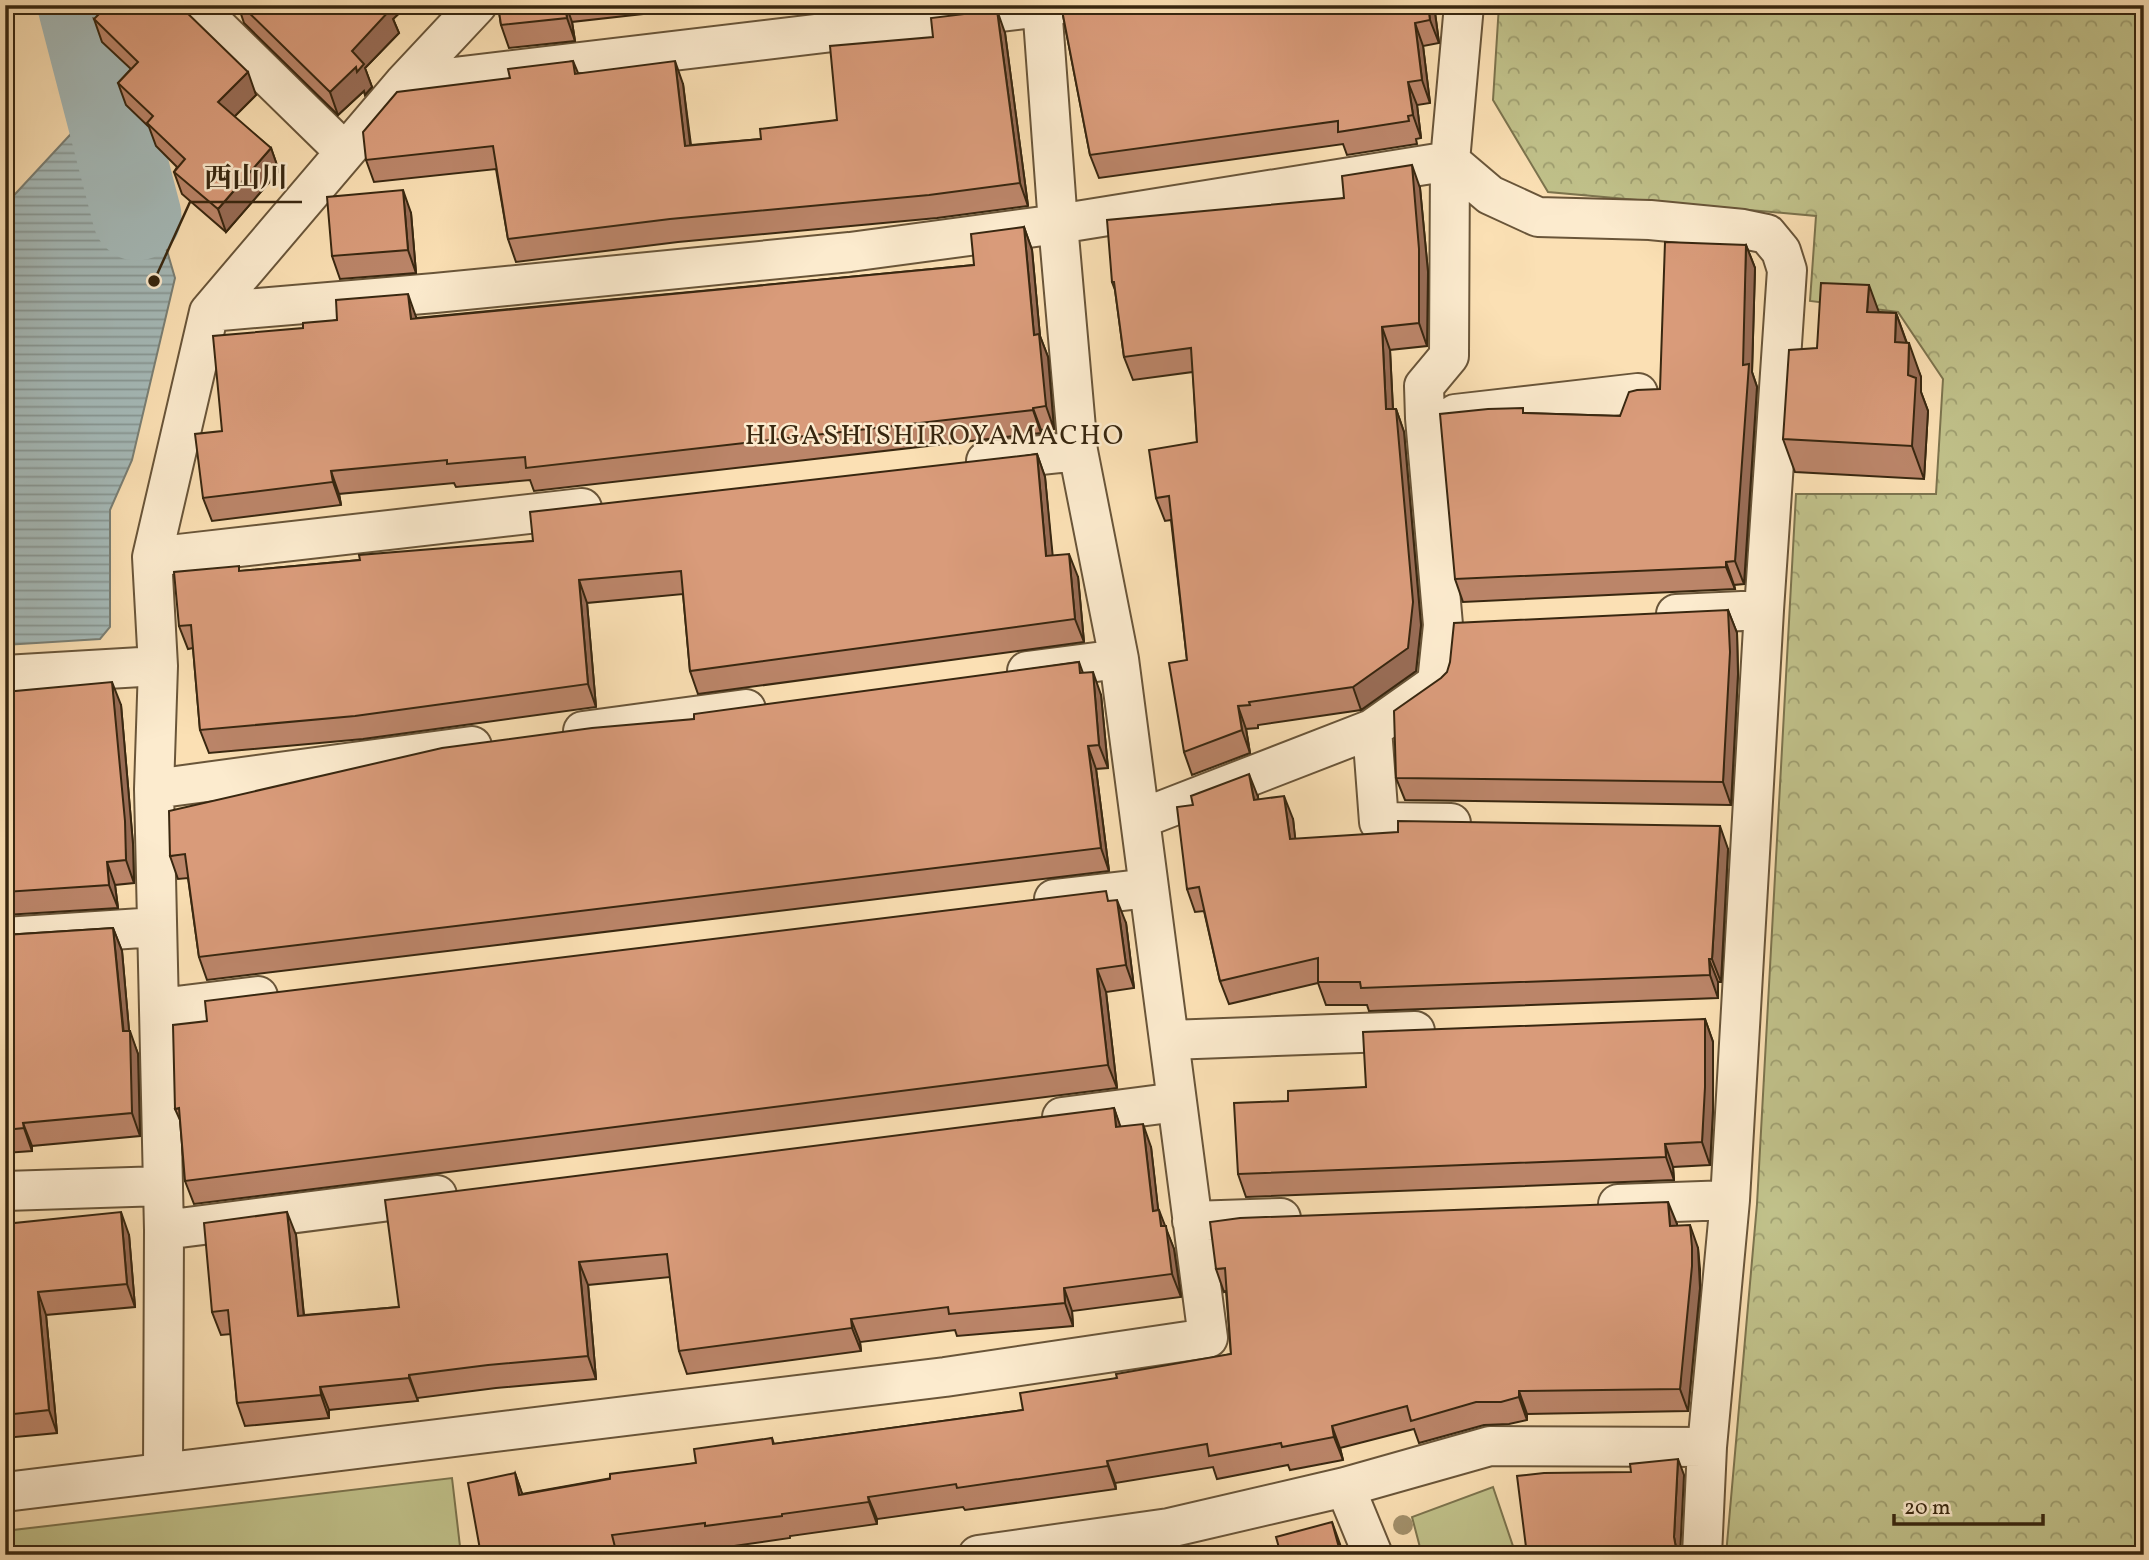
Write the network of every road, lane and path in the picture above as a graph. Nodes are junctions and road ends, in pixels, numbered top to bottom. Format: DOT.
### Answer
graph roads {
  1 [pos="209,5"];
  2 [pos="477,5"];
  3 [pos="1464,5"];
  4 [pos="1047,6"];
  5 [pos="404,83"];
  6 [pos="345,152"];
  7 [pos="1450,161"];
  8 [pos="1058,224"];
  9 [pos="208,312"];
  10 [pos="1638,393"];
  11 [pos="1425,418"];
  12 [pos="1079,450"];
  13 [pos="954,465"];
  14 [pos="622,503"];
  15 [pos="152,557"];
  16 [pos="1764,610"];
  17 [pos="1638,616"];
  18 [pos="1119,659"];
  19 [pos="158,666"];
  20 [pos="5,674"];
  21 [pos="995,676"];
  22 [pos="774,705"];
  23 [pos="1373,729"];
  24 [pos="554,735"];
  25 [pos="512,741"];
  26 [pos="154,789"];
  27 [pos="1140,819"];
  28 [pos="1489,823"];
  29 [pos="1149,888"];
  30 [pos="1025,903"];
  31 [pos="157,927"];
  32 [pos="5,937"];
  33 [pos="297,992"];
  34 [pos="160,1008"];
  35 [pos="1448,1030"];
  36 [pos="1169,1040"];
  37 [pos="1177,1102"];
  38 [pos="1024,1122"];
  39 [pos="163,1186"];
  40 [pos="5,1191"];
  41 [pos="469,1191"];
  42 [pos="1730,1200"];
  43 [pos="1578,1206"];
  44 [pos="1316,1216"];
  45 [pos="1192,1221"];
  46 [pos="164,1230"];
  47 [pos="1707,1447"];
  48 [pos="163,1472"];
  49 [pos="1345,1487"];
  50 [pos="5,1492"];
  51 [pos="1173,1541"];
  52 [pos="978,1555"];
  53 [pos="1373,1555"];
  54 [pos="1702,1555"];
  1 -- 6 [label="street"];
  2 -- 5 [label="street"];
  3 -- 7 [label="street"];
  4 -- 5 [label="street"];
  4 -- 8 [label="street"];
  5 -- 6 [label="street"];
  6 -- 9 [label="street"];
  7 -- 8 [label="street"];
  7 -- 11 [label="street"];
  7 -- 16 [label="street"];
  8 -- 9 [label="street"];
  8 -- 12 [label="street"];
  9 -- 15 [label="street"];
  10 -- 11 [label="street"];
  11 -- 23 [label="street"];
  12 -- 13 [label="street"];
  12 -- 18 [label="street"];
  14 -- 15 [label="street"];
  15 -- 19 [label="street"];
  16 -- 17 [label="street"];
  16 -- 42 [label="street"];
  18 -- 21 [label="street"];
  18 -- 27 [label="street"];
  19 -- 20 [label="street"];
  19 -- 26 [label="street"];
  22 -- 24 [label="street"];
  23 -- 27 [label="street"];
  23 -- 28 [label="street"];
  25 -- 26 [label="street"];
  26 -- 31 [label="street"];
  27 -- 29 [label="street"];
  29 -- 30 [label="street"];
  29 -- 36 [label="street"];
  31 -- 32 [label="street"];
  31 -- 34 [label="street"];
  33 -- 34 [label="street"];
  34 -- 39 [label="street"];
  35 -- 36 [label="street"];
  36 -- 37 [label="street"];
  37 -- 38 [label="street"];
  37 -- 45 [label="street"];
  39 -- 40 [label="street"];
  39 -- 46 [label="street"];
  41 -- 46 [label="street"];
  42 -- 43 [label="street"];
  42 -- 47 [label="street"];
  44 -- 45 [label="street"];
  45 -- 48 [label="street"];
  46 -- 48 [label="street"];
  47 -- 49 [label="street"];
  47 -- 54 [label="street"];
  48 -- 50 [label="street"];
  49 -- 51 [label="street"];
  49 -- 53 [label="street"];
  51 -- 52 [label="street"];
}
